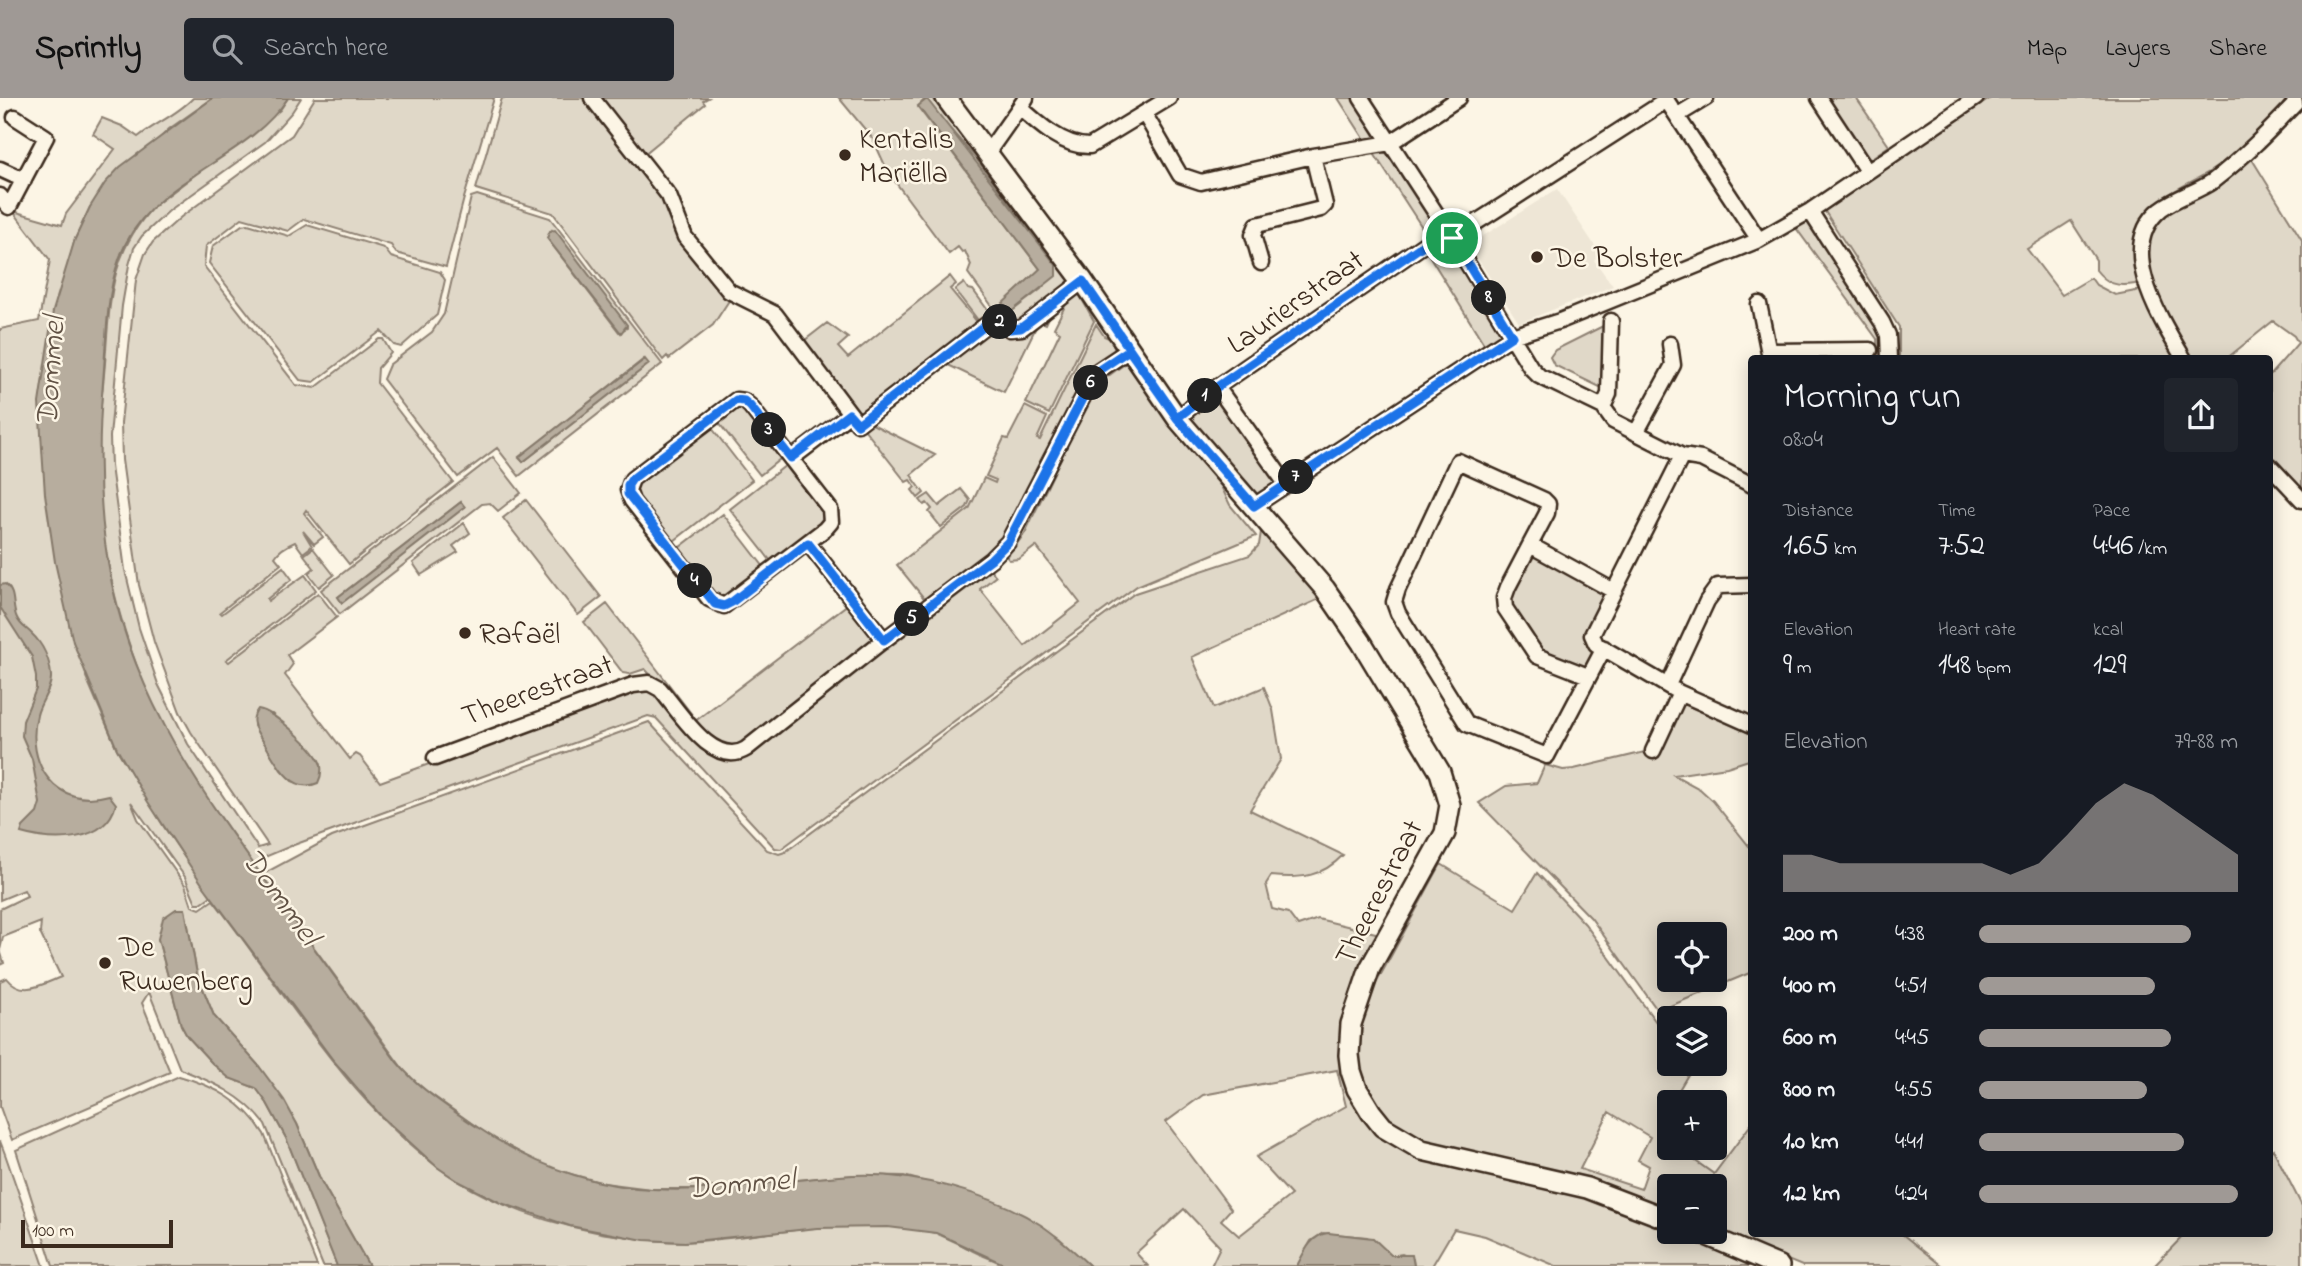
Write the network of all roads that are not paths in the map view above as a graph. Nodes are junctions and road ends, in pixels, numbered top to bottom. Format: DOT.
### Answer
graph roads {
  1 [pos="592,98"];
  2 [pos="946,98"];
  3 [pos="1169,98"];
  4 [pos="1361,98"];
  5 [pos="1459,98"];
  6 [pos="1706,98"];
  7 [pos="1819,98"];
  8 [pos="1976,98"];
  9 [pos="2294,98"];
  10 [pos="1666,99"];
  11 [pos="1023,102"];
  12 [pos="1144,113"];
  13 [pos="1678,116"];
  14 [pos="15,117"];
  15 [pos="1390,143"];
  16 [pos="988,152"];
  17 [pos="1313,156"];
  18 [pos="0,169"];
  19 [pos="1867,170"];
  20 [pos="24,180"];
  21 [pos="0,196"];
  22 [pos="1810,211"];
  23 [pos="1448,234"];
  24 [pos="1759,240"];
  25 [pos="1261,263"];
  26 [pos="1083,281"];
  27 [pos="1759,304"];
  28 [pos="1611,321"];
  29 [pos="1512,336"];
  30 [pos="1670,344"];
  31 [pos="1129,350"];
  32 [pos="1870,350"];
  33 [pos="1833,354"];
  34 [pos="1770,355"];
  35 [pos="1889,355"];
  36 [pos="2182,355"];
  37 [pos="1217,387"];
  38 [pos="1603,407"];
  39 [pos="1177,418"];
  40 [pos="853,419"];
  41 [pos="1636,433"];
  42 [pos="1682,456"];
  43 [pos="791,458"];
  44 [pos="2273,469"];
  45 [pos="1748,480"];
  46 [pos="1286,484"];
  47 [pos="2302,500"];
  48 [pos="1254,506"];
  49 [pos="808,543"];
  50 [pos="1530,545"];
  51 [pos="1748,585"];
  52 [pos="1612,590"];
  53 [pos="884,640"];
  54 [pos="1604,648"];
  55 [pos="1588,676"];
  56 [pos="1674,689"];
  57 [pos="1748,723"];
  58 [pos="1653,751"];
  59 [pos="435,758"];
  60 [pos="1657,1215"];
  61 [pos="1727,1244"];
  62 [pos="1779,1266"];
  1 -- 40 [label="street"];
  2 -- 16 [label="main road, Theerestraat"];
  3 -- 12 [label="street"];
  4 -- 15 [label="street"];
  5 -- 15 [label="street"];
  6 -- 13 [label="street"];
  7 -- 19 [label="street"];
  8 -- 19 [label="street"];
  9 -- 36 [label="street"];
  10 -- 13 [label="street"];
  10 -- 23 [label="street, Laurierstraat"];
  11 -- 12 [label="street"];
  11 -- 16 [label="street"];
  12 -- 17 [label="street"];
  13 -- 24 [label="street"];
  14 -- 20 [label="street"];
  15 -- 17 [label="street"];
  15 -- 23 [label="street"];
  16 -- 26 [label="main road, Theerestraat"];
  17 -- 25 [label="street"];
  18 -- 20 [label="street"];
  19 -- 22 [label="street"];
  20 -- 21 [label="street"];
  22 -- 24 [label="street"];
  22 -- 35 [label="street"];
  23 -- 29 [label="street"];
  23 -- 37 [label="street, Laurierstraat"];
  24 -- 29 [label="street"];
  26 -- 31 [label="main road, Theerestraat"];
  26 -- 40 [label="street"];
  27 -- 34 [label="street"];
  28 -- 38 [label="street"];
  29 -- 38 [label="street"];
  29 -- 46 [label="street"];
  30 -- 41 [label="street"];
  31 -- 39 [label="main road, Theerestraat"];
  31 -- 53 [label="street, Theerestraat"];
  32 -- 33 [label="street"];
  33 -- 34 [label="street"];
  37 -- 39 [label="street, Laurierstraat"];
  37 -- 46 [label="street"];
  38 -- 41 [label="street"];
  39 -- 48 [label="main road, Theerestraat"];
  40 -- 43 [label="street"];
  41 -- 42 [label="street"];
  42 -- 45 [label="street"];
  42 -- 52 [label="street"];
  43 -- 49 [label="street"];
  43 -- 49 [label="street"];
  44 -- 47 [label="street"];
  46 -- 48 [label="street"];
  48 -- 60 [label="main road, Theerestraat"];
  49 -- 53 [label="street"];
  50 -- 52 [label="street"];
  50 -- 55 [label="street"];
  50 -- 55 [label="street"];
  51 -- 56 [label="street"];
  52 -- 54 [label="street"];
  53 -- 59 [label="street, Theerestraat"];
  54 -- 55 [label="street"];
  54 -- 56 [label="street"];
  56 -- 57 [label="street"];
  56 -- 58 [label="street"];
  61 -- 62 [label="main road"];
}
